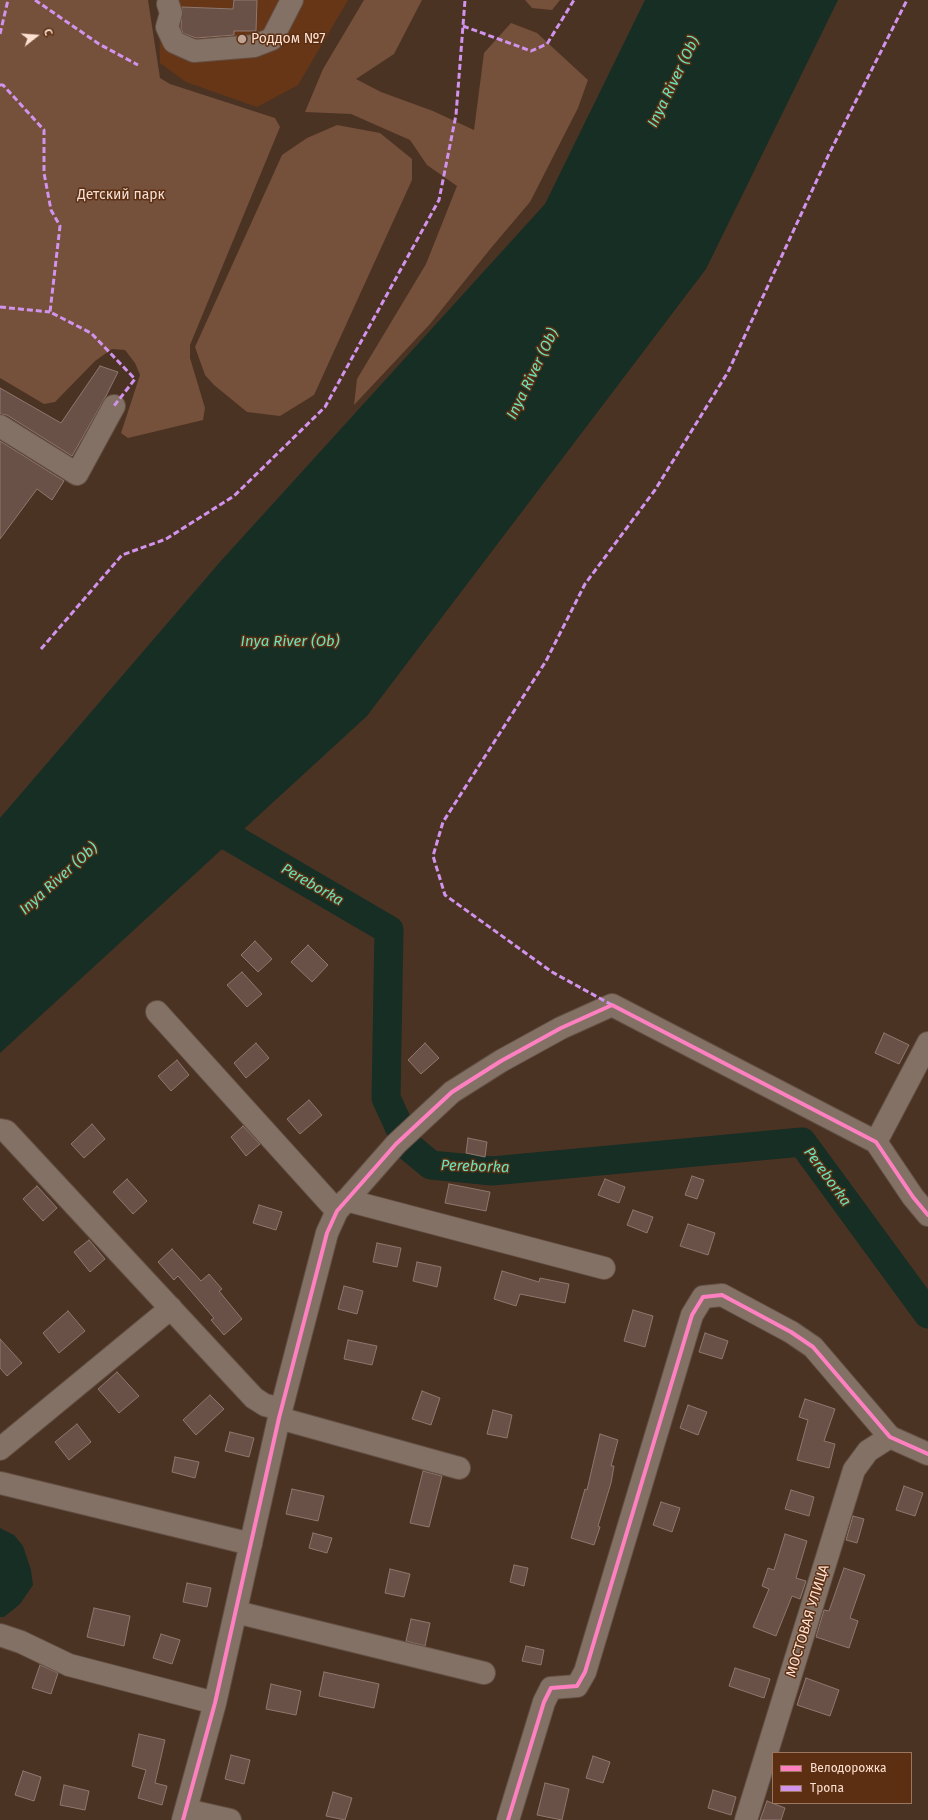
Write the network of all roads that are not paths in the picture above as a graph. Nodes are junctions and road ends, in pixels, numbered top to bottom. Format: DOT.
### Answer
graph roads {
  1 [pos="292,0"];
  2 [pos="168,4"];
  3 [pos="114,406"];
  4 [pos="0,426"];
  5 [pos="157,1012"];
  6 [pos="928,1043"];
  7 [pos="0,1130"];
  8 [pos="876,1142"];
  9 [pos="342,1206"];
  10 [pos="928,1215"];
  11 [pos="604,1268"];
  12 [pos="171,1308"];
  13 [pos="280,1414"];
  14 [pos="890,1437"];
  15 [pos="0,1449"];
  16 [pos="928,1454"];
  17 [pos="459,1468"];
  18 [pos="0,1483"];
  19 [pos="251,1544"];
  20 [pos="236,1612"];
  21 [pos="0,1635"];
  22 [pos="484,1673"];
  23 [pos="215,1703"];
  24 [pos="184,1815"];
  25 [pos="230,1820"];
  26 [pos="508,1820"];
  27 [pos="746,1820"];
  1 -- 2 [label="street"];
  3 -- 4 [label="street"];
  5 -- 9 [label="street"];
  6 -- 8 [label="street"];
  7 -- 12 [label="street"];
  8 -- 9 [label="street"];
  8 -- 10 [label="street"];
  9 -- 11 [label="street"];
  9 -- 13 [label="street"];
  12 -- 13 [label="street"];
  12 -- 15 [label="street"];
  13 -- 17 [label="street"];
  13 -- 19 [label="street"];
  14 -- 16 [label="street"];
  14 -- 26 [label="street"];
  14 -- 27 [label="street, МОСТОВАЯ УЛИЦА"];
  18 -- 19 [label="street"];
  19 -- 20 [label="street"];
  20 -- 22 [label="street"];
  20 -- 23 [label="street"];
  21 -- 23 [label="street"];
  23 -- 24 [label="street"];
  24 -- 25 [label="street"];
}
